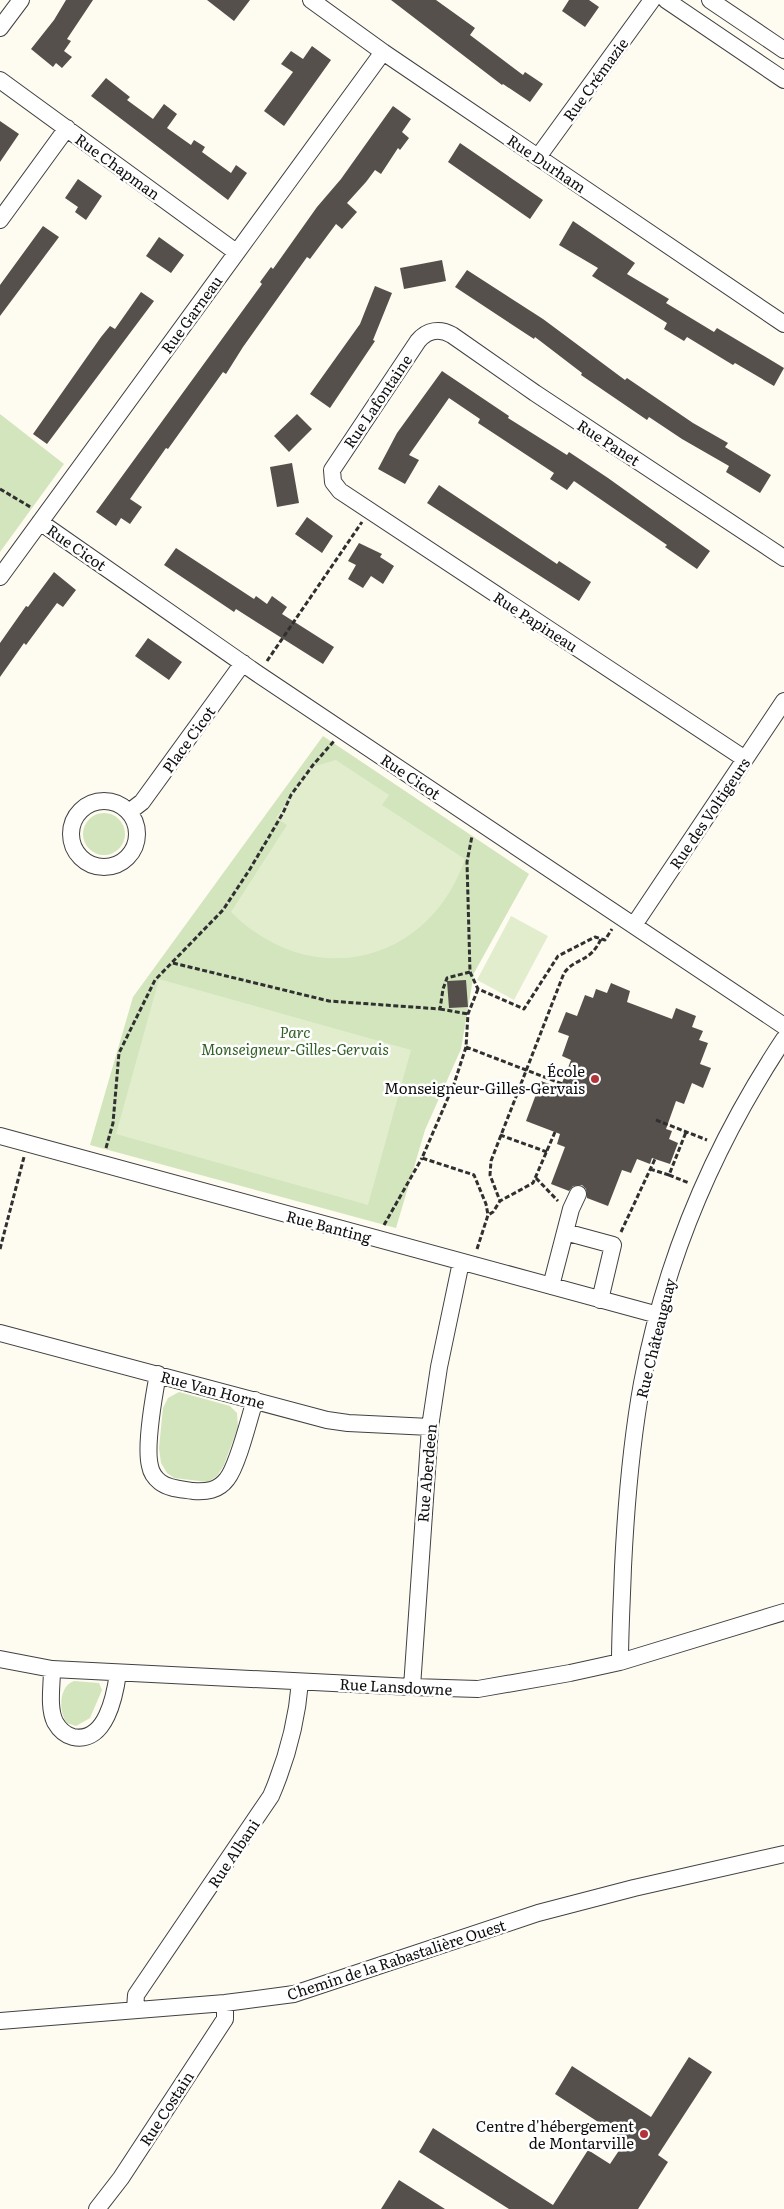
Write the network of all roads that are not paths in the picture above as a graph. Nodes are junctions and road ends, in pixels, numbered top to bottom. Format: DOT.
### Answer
graph roads {
  1 [pos="20,0"];
  2 [pos="311,0"];
  3 [pos="652,0"];
  4 [pos="666,0"];
  5 [pos="710,0"];
  6 [pos="0,28"];
  7 [pos="784,50"];
  8 [pos="383,52"];
  9 [pos="0,80"];
  10 [pos="784,80"];
  11 [pos="67,128"];
  12 [pos="538,157"];
  13 [pos="0,220"];
  14 [pos="236,252"];
  15 [pos="784,324"];
  16 [pos="434,331"];
  17 [pos="332,478"];
  18 [pos="42,519"];
  19 [pos="784,558"];
  20 [pos="0,577"];
  21 [pos="243,663"];
  22 [pos="784,701"];
  23 [pos="745,759"];
  24 [pos="130,812"];
  25 [pos="634,925"];
  26 [pos="784,1026"];
  27 [pos="784,1040"];
  28 [pos="0,1136"];
  29 [pos="578,1194"];
  30 [pos="565,1232"];
  31 [pos="461,1262"];
  32 [pos="551,1286"];
  33 [pos="600,1300"];
  34 [pos="658,1315"];
  35 [pos="0,1333"];
  36 [pos="158,1374"];
  37 [pos="255,1400"];
  38 [pos="430,1427"];
  39 [pos="784,1612"];
  40 [pos="0,1659"];
  41 [pos="620,1662"];
  42 [pos="52,1669"];
  43 [pos="118,1673"];
  44 [pos="300,1682"];
  45 [pos="412,1688"];
  46 [pos="784,1854"];
  47 [pos="225,2003"];
  48 [pos="135,2009"];
  49 [pos="0,2021"];
  50 [pos="98,2209"];
  1 -- 6 [label="street"];
  2 -- 8 [label="street, Rue Durham"];
  3 -- 12 [label="street, Rue Crémazie"];
  4 -- 10 [label="street"];
  5 -- 7 [label="street"];
  8 -- 12 [label="street, Rue Durham"];
  8 -- 14 [label="street, Rue Garneau"];
  9 -- 11 [label="street, Rue Chapman"];
  11 -- 13 [label="street"];
  11 -- 14 [label="street, Rue Chapman"];
  12 -- 15 [label="street, Rue Durham"];
  14 -- 18 [label="street, Rue Garneau"];
  16 -- 17 [label="street, Rue Lafontaine"];
  16 -- 19 [label="street, Rue Panet"];
  17 -- 23 [label="street, Rue Papineau"];
  18 -- 20 [label="street, Rue Garneau"];
  18 -- 21 [label="street, Rue Cicot"];
  21 -- 24 [label="street, Place Cicot"];
  21 -- 25 [label="street, Rue Cicot"];
  22 -- 23 [label="street, Rue des Voltigeurs"];
  23 -- 25 [label="street, Rue des Voltigeurs"];
  24 -- 24 [label="street"];
  25 -- 26 [label="street, Rue Cicot"];
  27 -- 34 [label="street, Rue Châteauguay"];
  28 -- 31 [label="street, Rue Banting"];
  29 -- 30 [label="street"];
  30 -- 32 [label="street"];
  30 -- 33 [label="street"];
  31 -- 32 [label="street, Rue Banting"];
  31 -- 38 [label="street, Rue Aberdeen"];
  32 -- 33 [label="street, Rue Banting"];
  33 -- 34 [label="street, Rue Banting"];
  34 -- 41 [label="street, Rue Châteauguay"];
  35 -- 36 [label="street, Rue Van Horne"];
  36 -- 37 [label="street, Rue Van Horne"];
  36 -- 37 [label="street"];
  37 -- 38 [label="street, Rue Van Horne"];
  38 -- 45 [label="street, Rue Aberdeen"];
  39 -- 41 [label="street, Rue Lansdowne"];
  40 -- 42 [label="street, Rue Lansdowne"];
  41 -- 45 [label="street, Rue Lansdowne"];
  42 -- 43 [label="street, Rue Lansdowne"];
  42 -- 43 [label="street"];
  43 -- 44 [label="street, Rue Lansdowne"];
  44 -- 45 [label="street, Rue Lansdowne"];
  44 -- 48 [label="street, Rue Albani"];
  46 -- 47 [label="street, Chemin de la Rabastalière Ouest"];
  47 -- 48 [label="street, Chemin de la Rabastalière Ouest"];
  47 -- 50 [label="street, Rue Costain"];
  48 -- 49 [label="street, Chemin de la Rabastalière Ouest"];
}
